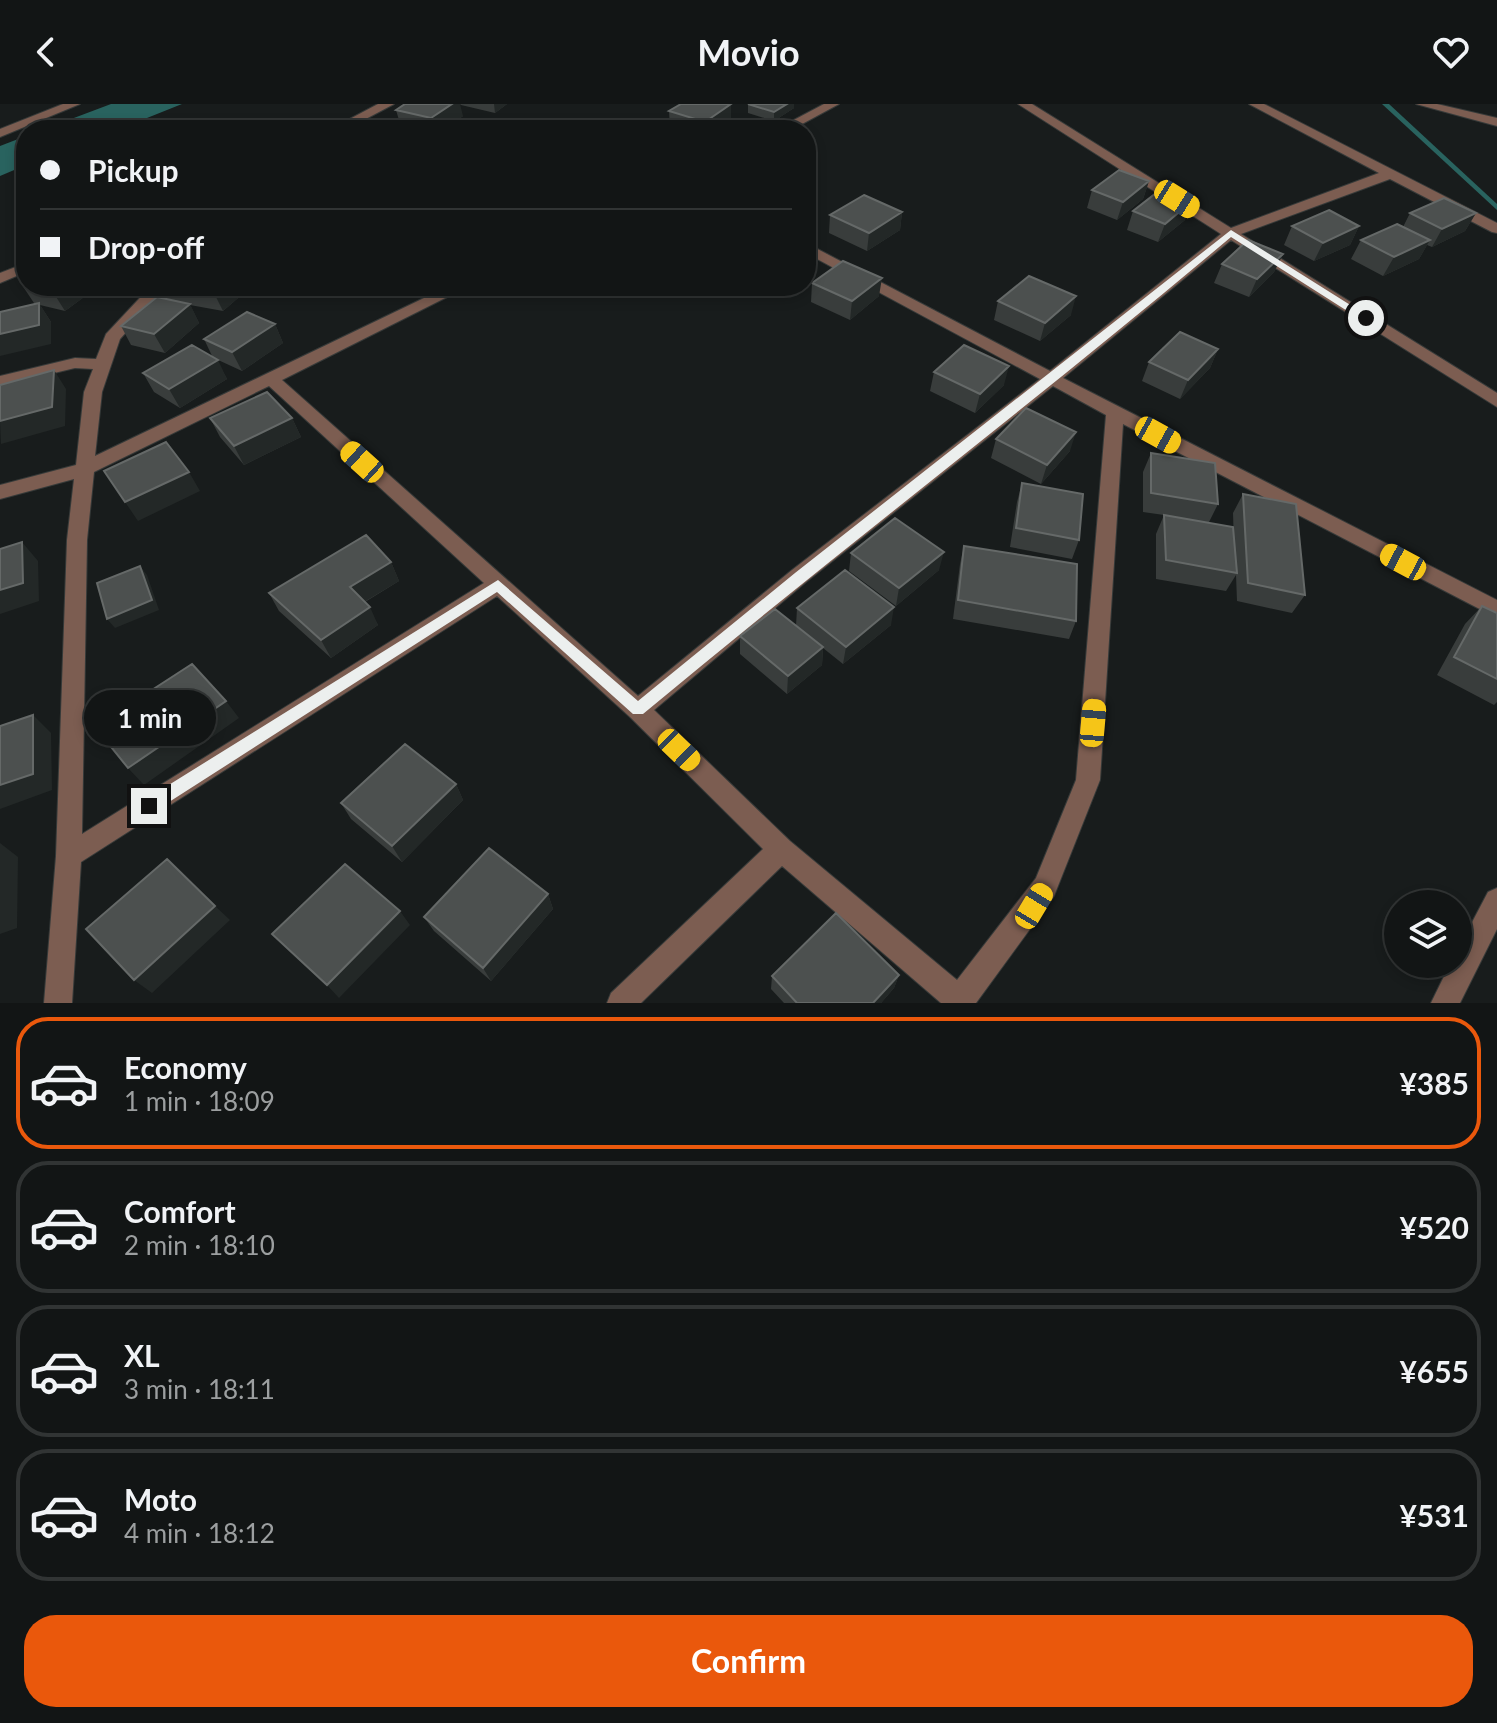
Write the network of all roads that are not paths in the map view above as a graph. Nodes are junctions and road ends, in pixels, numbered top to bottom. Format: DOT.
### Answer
graph roads {
  1 [pos="74,104"];
  2 [pos="388,104"];
  3 [pos="833,104"];
  4 [pos="1024,104"];
  5 [pos="1255,104"];
  6 [pos="1422,104"];
  7 [pos="33,120"];
  8 [pos="355,120"];
  9 [pos="801,120"];
  10 [pos="1497,122"];
  11 [pos="1390,174"];
  12 [pos="1497,229"];
  13 [pos="1231,233"];
  14 [pos="816,252"];
  15 [pos="150,296"];
  16 [pos="441,296"];
  17 [pos="101,364"];
  18 [pos="1052,377"];
  19 [pos="272,380"];
  20 [pos="0,381"];
  21 [pos="1497,401"];
  22 [pos="1115,411"];
  23 [pos="82,470"];
  24 [pos="0,492"];
  25 [pos="498,585"];
  26 [pos="1497,610"];
  27 [pos="638,710"];
  28 [pos="781,849"];
  29 [pos="69,856"];
  30 [pos="1497,901"];
  31 [pos="961,1002"];
  32 [pos="58,1003"];
  33 [pos="621,1003"];
  34 [pos="1445,1003"];
  1 -- 7 [label="street"];
  2 -- 8 [label="street"];
  3 -- 9 [label="street"];
  4 -- 13 [label="street"];
  5 -- 11 [label="street"];
  6 -- 10 [label="street"];
  11 -- 12 [label="street"];
  11 -- 13 [label="street"];
  13 -- 18 [label="street"];
  13 -- 21 [label="street"];
  14 -- 18 [label="street"];
  15 -- 17 [label="street"];
  16 -- 19 [label="street"];
  17 -- 20 [label="street"];
  17 -- 23 [label="street"];
  18 -- 22 [label="street"];
  18 -- 27 [label="street"];
  19 -- 23 [label="street"];
  19 -- 25 [label="street"];
  22 -- 26 [label="street"];
  22 -- 31 [label="street"];
  23 -- 24 [label="street"];
  23 -- 29 [label="street"];
  25 -- 27 [label="street"];
  25 -- 29 [label="street"];
  27 -- 28 [label="street"];
  28 -- 31 [label="street"];
  28 -- 33 [label="street"];
  29 -- 32 [label="street"];
  30 -- 34 [label="street"];
}
